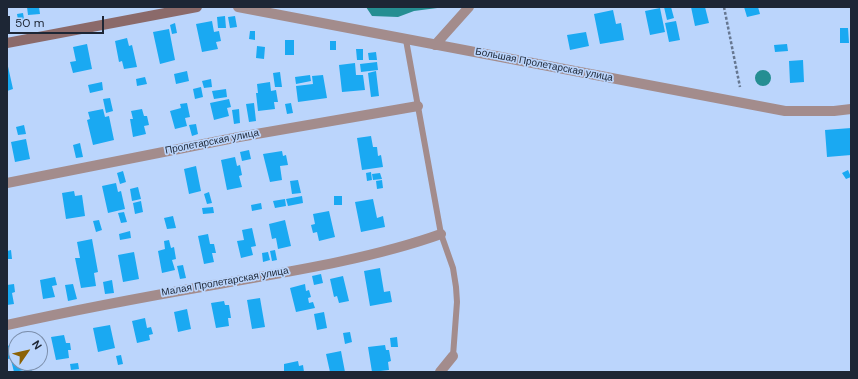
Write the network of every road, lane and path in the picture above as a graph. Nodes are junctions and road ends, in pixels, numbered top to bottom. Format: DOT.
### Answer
graph roads {
  1 [pos="197,7"];
  2 [pos="203,7"];
  3 [pos="238,7"];
  4 [pos="470,7"];
  5 [pos="724,7"];
  6 [pos="406,40"];
  7 [pos="7,43"];
  8 [pos="435,45"];
  9 [pos="740,87"];
  10 [pos="418,106"];
  11 [pos="851,109"];
  12 [pos="7,183"];
  13 [pos="441,234"];
  14 [pos="7,325"];
  15 [pos="453,356"];
  16 [pos="440,372"];
  1 -- 2 [label="street"];
  1 -- 7 [label="street"];
  3 -- 6 [label="street, Большая Пролетарская улица"];
  4 -- 8 [label="street"];
  5 -- 9 [label="path"];
  6 -- 8 [label="street, Большая Пролетарская улица"];
  6 -- 10 [label="lane"];
  8 -- 11 [label="street, Большая Пролетарская улица"];
  10 -- 12 [label="street, Пролетарская улица"];
  10 -- 13 [label="lane"];
  13 -- 14 [label="street, Малая Пролетарская улица"];
  13 -- 15 [label="lane"];
  15 -- 16 [label="street"];
}
